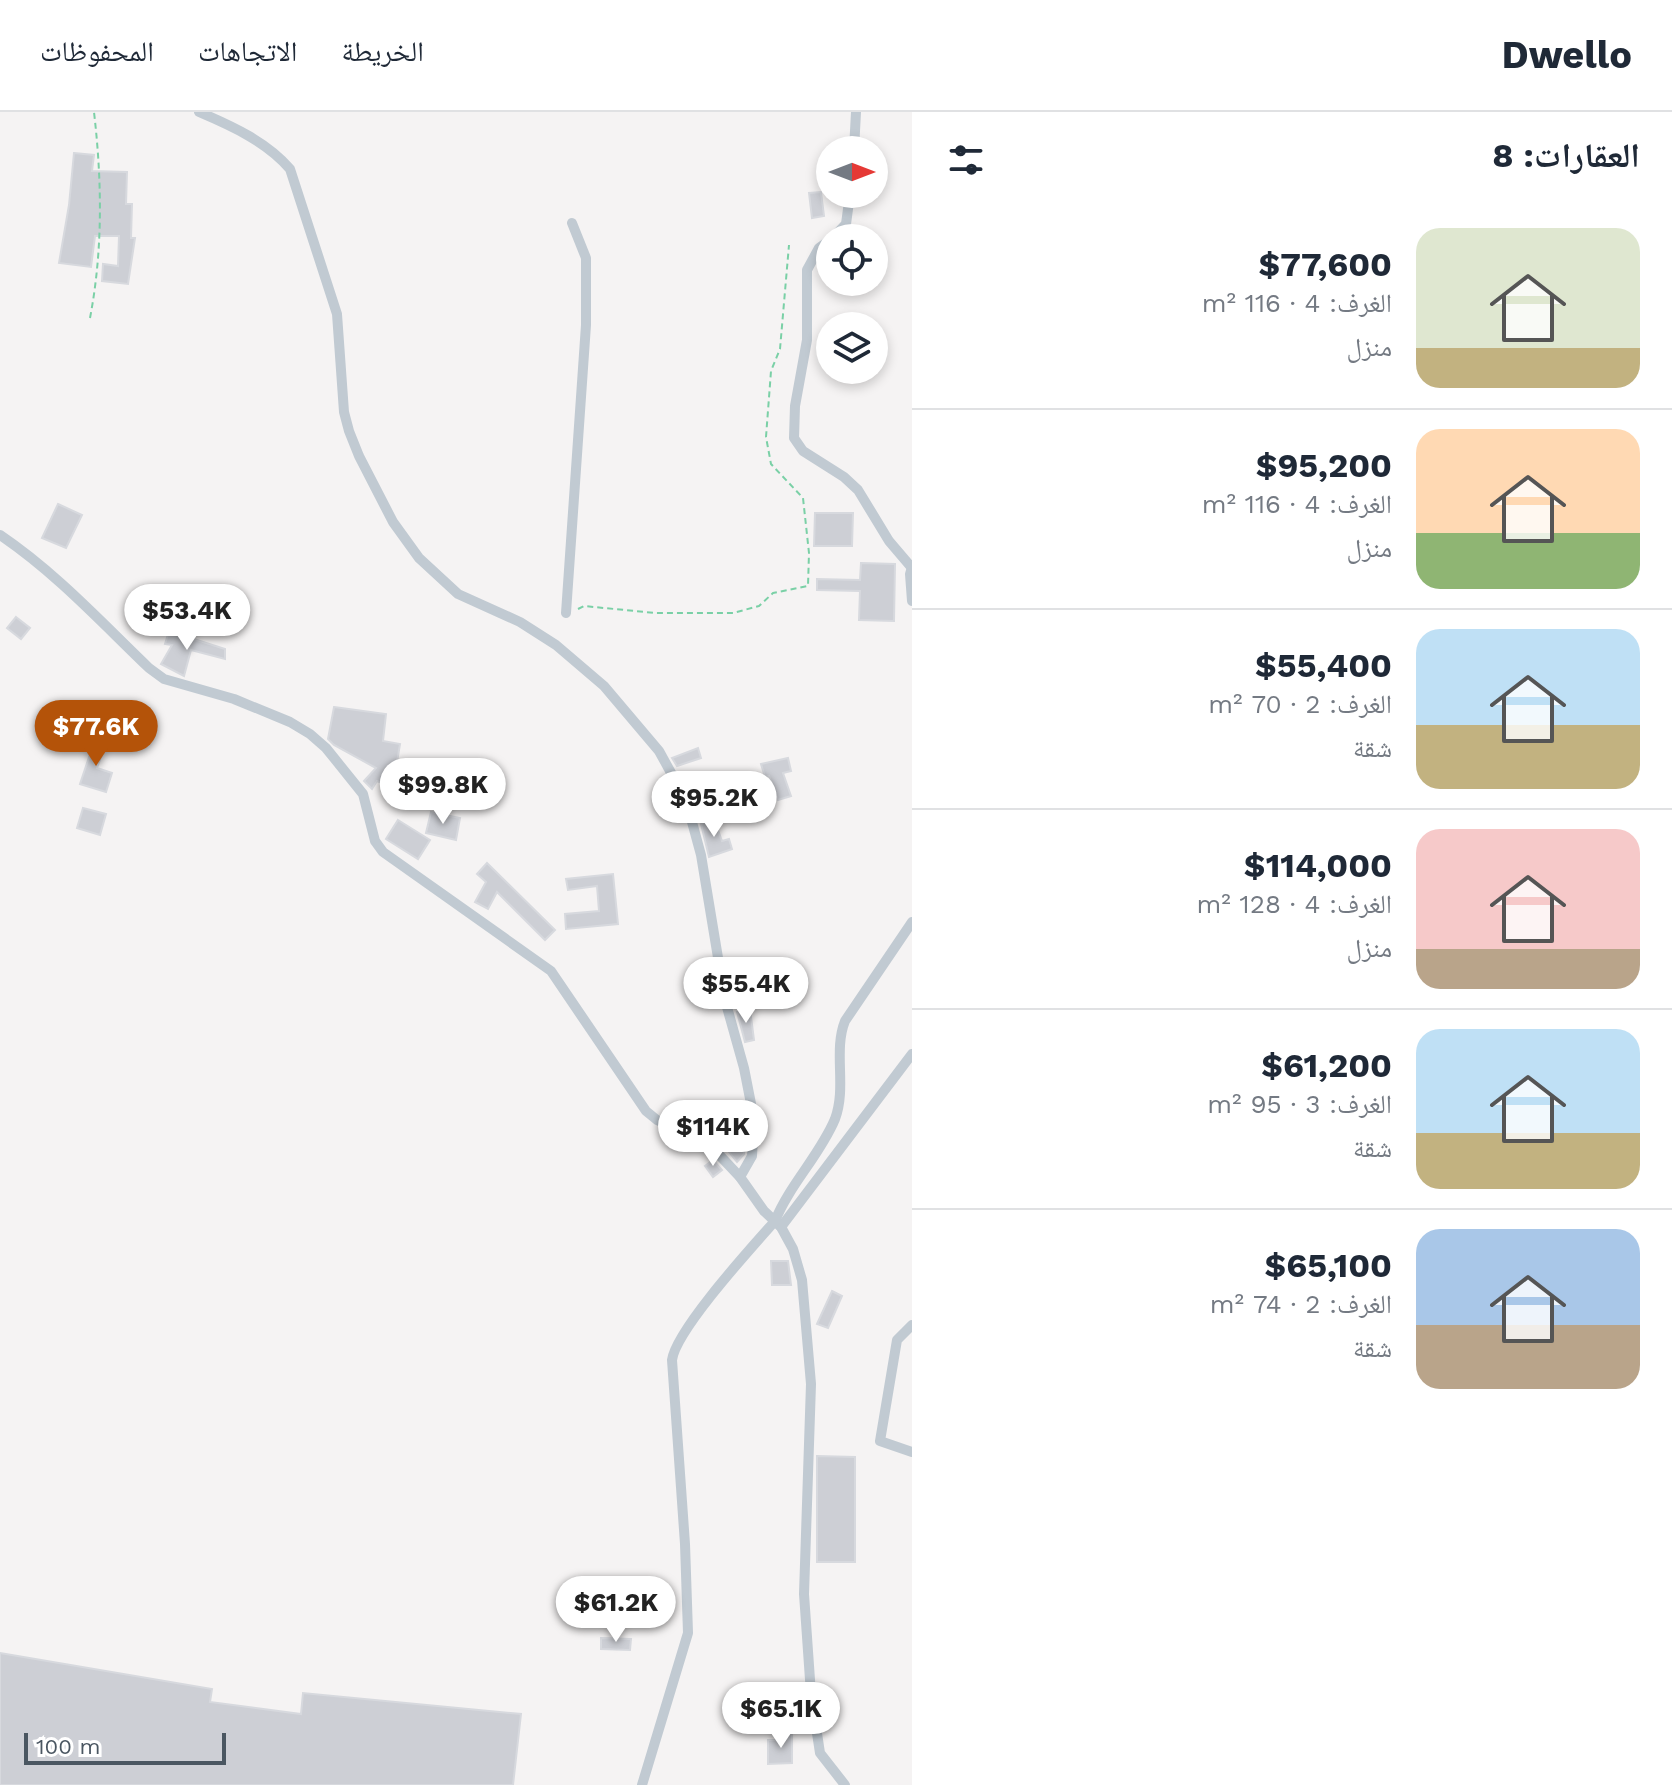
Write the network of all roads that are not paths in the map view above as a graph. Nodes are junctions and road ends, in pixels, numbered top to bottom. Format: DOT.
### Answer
graph roads {
  1 [pos="199,112"];
  2 [pos="856,112"];
  3 [pos="855,136"];
  4 [pos="572,223"];
  5 [pos="816,253"];
  6 [pos="0,535"];
  7 [pos="912,568"];
  8 [pos="912,601"];
  9 [pos="566,613"];
  10 [pos="912,922"];
  11 [pos="912,1054"];
  12 [pos="740,1177"];
  13 [pos="778,1224"];
  14 [pos="912,1325"];
  15 [pos="912,1452"];
  16 [pos="642,1785"];
  17 [pos="845,1785"];
  1 -- 12 [label="street"];
  2 -- 3 [label="street"];
  4 -- 9 [label="street"];
  5 -- 7 [label="street"];
  6 -- 12 [label="street"];
  7 -- 8 [label="street"];
  10 -- 13 [label="street"];
  11 -- 13 [label="street"];
  12 -- 13 [label="street"];
  13 -- 16 [label="street"];
  13 -- 17 [label="street"];
  14 -- 15 [label="street"];
}
